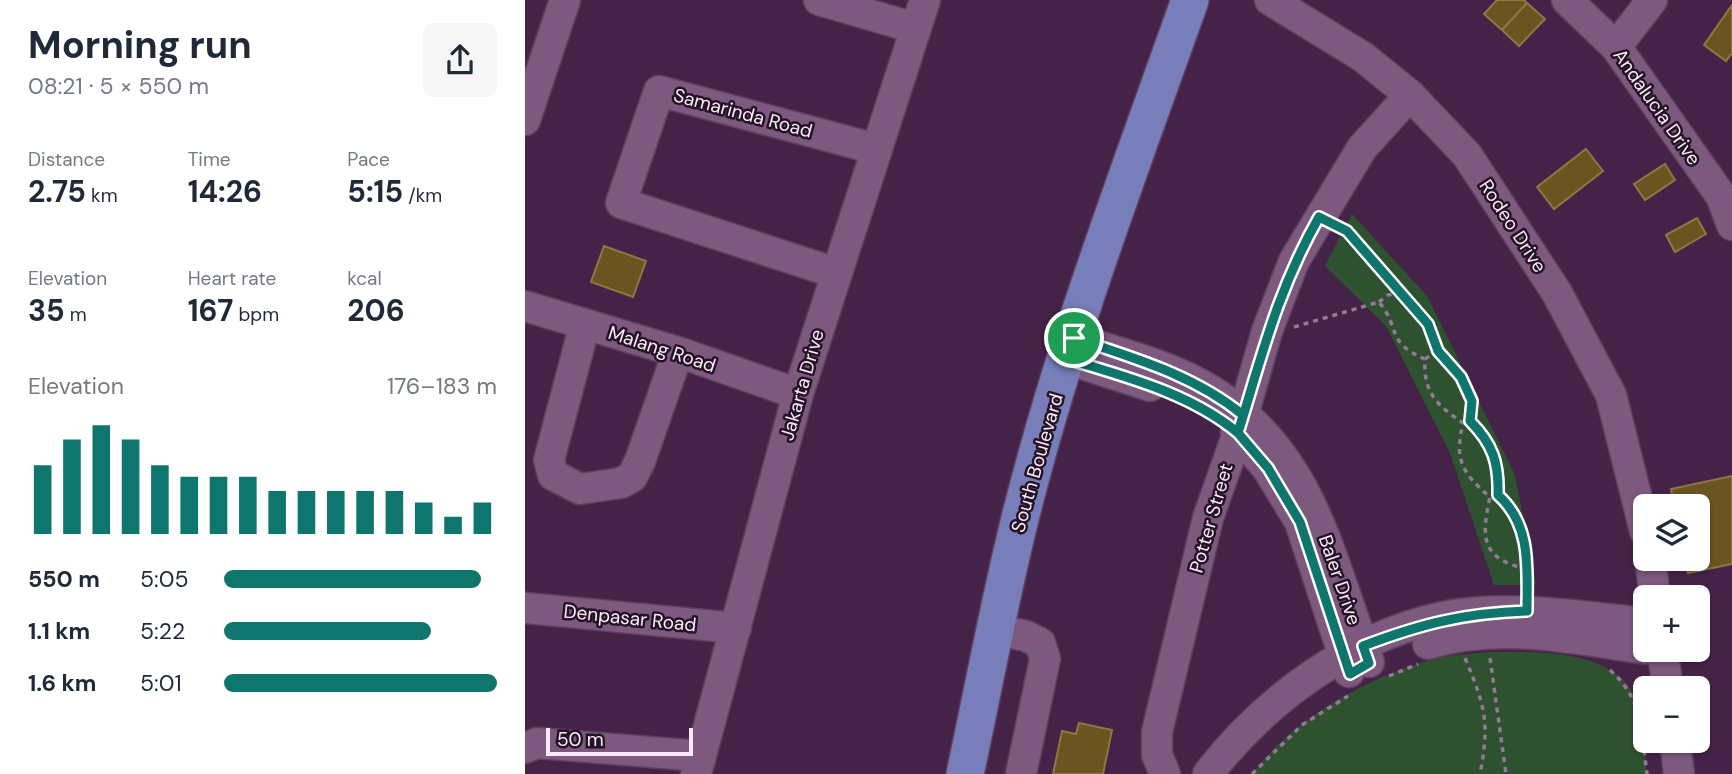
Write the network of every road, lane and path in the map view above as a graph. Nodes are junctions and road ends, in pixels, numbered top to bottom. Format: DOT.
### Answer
graph roads {
  1 [pos="565,0"];
  2 [pos="818,0"];
  3 [pos="925,0"];
  4 [pos="1190,0"];
  5 [pos="1270,0"];
  6 [pos="1567,0"];
  7 [pos="1652,0"];
  8 [pos="915,28"];
  9 [pos="1616,47"];
  10 [pos="1410,95"];
  11 [pos="525,120"];
  12 [pos="876,149"];
  13 [pos="1726,194"];
  14 [pos="1319,217"];
  15 [pos="1732,225"];
  16 [pos="836,273"];
  17 [pos="1399,293"];
  18 [pos="1379,302"];
  19 [pos="525,306"];
  20 [pos="585,324"];
  21 [pos="1267,331"];
  22 [pos="1071,349"];
  23 [pos="1438,351"];
  24 [pos="678,352"];
  25 [pos="1425,359"];
  26 [pos="798,394"];
  27 [pos="1470,421"];
  28 [pos="1463,423"];
  29 [pos="1241,424"];
  30 [pos="1636,494"];
  31 [pos="1498,495"];
  32 [pos="1490,497"];
  33 [pos="1527,569"];
  34 [pos="525,608"];
  35 [pos="1527,611"];
  36 [pos="1633,622"];
  37 [pos="736,628"];
  38 [pos="997,629"];
  39 [pos="1633,647"];
  40 [pos="1489,652"];
  41 [pos="1476,653"];
  42 [pos="1427,661"];
  43 [pos="1361,668"];
  44 [pos="1608,668"];
  45 [pos="525,748"];
  46 [pos="1677,753"];
  47 [pos="698,765"];
  48 [pos="965,774"];
  49 [pos="1021,774"];
  50 [pos="1165,774"];
  51 [pos="1207,774"];
  52 [pos="1234,774"];
  53 [pos="1252,774"];
  54 [pos="1480,774"];
  55 [pos="1506,774"];
  56 [pos="1647,774"];
  57 [pos="1679,774"];
  1 -- 11 [label="street"];
  2 -- 8 [label="street"];
  3 -- 8 [label="street, Jakarta Drive"];
  4 -- 22 [label="main road, South Boulevard"];
  5 -- 10 [label="street, Rodeo Drive"];
  6 -- 9 [label="street, Andalucia Drive"];
  7 -- 9 [label="street"];
  8 -- 12 [label="street, Jakarta Drive"];
  9 -- 13 [label="street, Andalucia Drive"];
  10 -- 14 [label="street, Potter Street"];
  10 -- 30 [label="street, Rodeo Drive"];
  12 -- 16 [label="street, Jakarta Drive"];
  12 -- 16 [label="street, Samarinda Road"];
  13 -- 15 [label="street, Andalucia Drive"];
  14 -- 17 [label="path"];
  14 -- 21 [label="street, Potter Street"];
  16 -- 26 [label="street, Jakarta Drive"];
  17 -- 18 [label="path"];
  17 -- 23 [label="path"];
  18 -- 21 [label="path"];
  18 -- 25 [label="path"];
  19 -- 20 [label="street, Malang Road"];
  20 -- 24 [label="street, Malang Road"];
  20 -- 24 [label="street"];
  21 -- 29 [label="street, Potter Street"];
  22 -- 29 [label="street, Baler Drive"];
  22 -- 38 [label="main road, South Boulevard"];
  23 -- 25 [label="path"];
  23 -- 27 [label="path"];
  24 -- 26 [label="street, Malang Road"];
  25 -- 28 [label="path"];
  26 -- 37 [label="street, Jakarta Drive"];
  27 -- 28 [label="path"];
  27 -- 31 [label="path"];
  28 -- 32 [label="path"];
  29 -- 43 [label="street, Baler Drive"];
  29 -- 50 [label="street, Potter Street"];
  31 -- 32 [label="path"];
  31 -- 33 [label="path"];
  32 -- 33 [label="path"];
  33 -- 35 [label="path"];
  34 -- 37 [label="street, Denpasar Road"];
  35 -- 36 [label="street"];
  35 -- 43 [label="street"];
  37 -- 47 [label="street, Jakarta Drive"];
  38 -- 48 [label="main road, South Boulevard"];
  38 -- 49 [label="street"];
  39 -- 43 [label="street"];
  40 -- 55 [label="path"];
  41 -- 54 [label="path"];
  42 -- 43 [label="path"];
  43 -- 51 [label="street"];
  43 -- 52 [label="street"];
  43 -- 53 [label="path"];
  44 -- 56 [label="path"];
  45 -- 47 [label="street"];
  46 -- 57 [label="street"];
}
